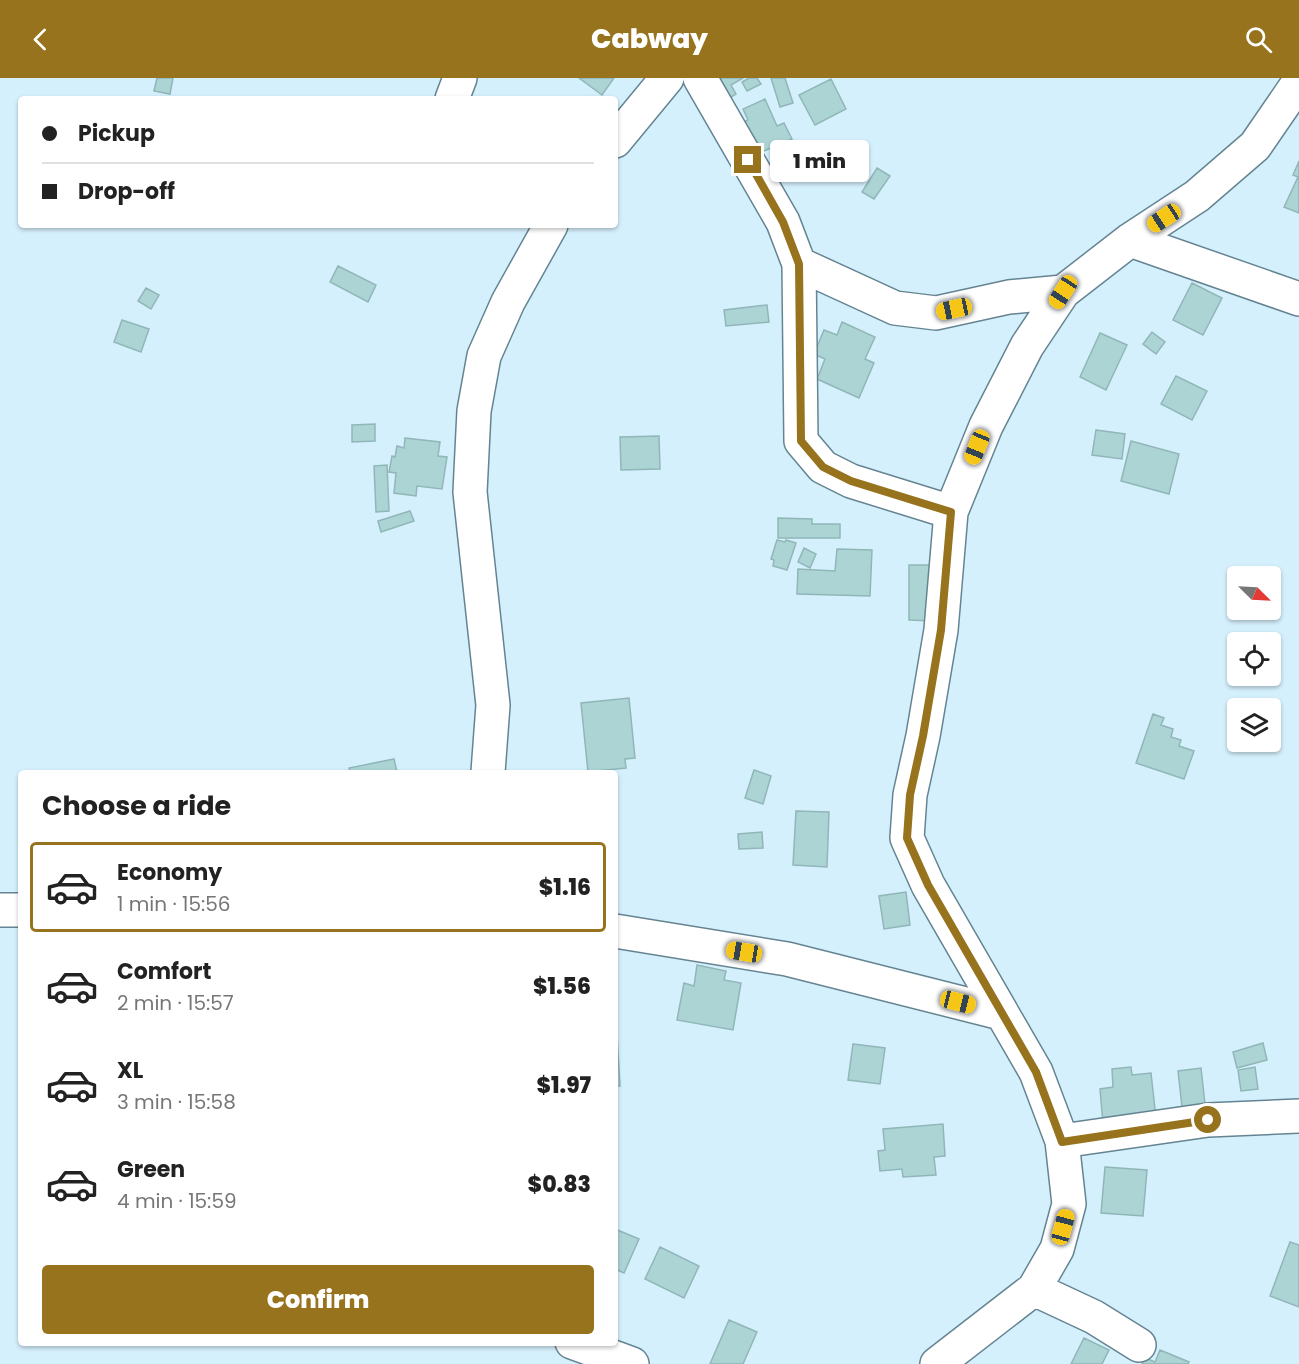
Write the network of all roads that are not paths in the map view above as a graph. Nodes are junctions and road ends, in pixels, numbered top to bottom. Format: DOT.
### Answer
graph roads {
  1 [pos="460,78"];
  2 [pos="667,78"];
  3 [pos="700,78"];
  4 [pos="453,96"];
  5 [pos="1295,97"];
  6 [pos="618,137"];
  7 [pos="549,228"];
  8 [pos="1130,240"];
  9 [pos="799,264"];
  10 [pos="1063,292"];
  11 [pos="1299,299"];
  12 [pos="951,512"];
  13 [pos="488,770"];
  14 [pos="0,910"];
  15 [pos="18,910"];
  16 [pos="618,931"];
  17 [pos="1000,1013"];
  18 [pos="1299,1116"];
  19 [pos="1062,1142"];
  20 [pos="1034,1289"];
  21 [pos="1139,1345"];
  22 [pos="581,1346"];
  23 [pos="615,1361"];
  24 [pos="937,1364"];
  1 -- 4 [label="street"];
  2 -- 6 [label="street"];
  3 -- 9 [label="street"];
  5 -- 8 [label="street"];
  7 -- 13 [label="street"];
  8 -- 10 [label="street"];
  8 -- 11 [label="street"];
  9 -- 10 [label="street"];
  9 -- 12 [label="street"];
  10 -- 12 [label="street"];
  12 -- 17 [label="street"];
  14 -- 15 [label="street"];
  16 -- 17 [label="street"];
  17 -- 19 [label="street"];
  18 -- 19 [label="street"];
  19 -- 20 [label="street"];
  20 -- 21 [label="street"];
  20 -- 24 [label="street"];
  22 -- 23 [label="street"];
}
